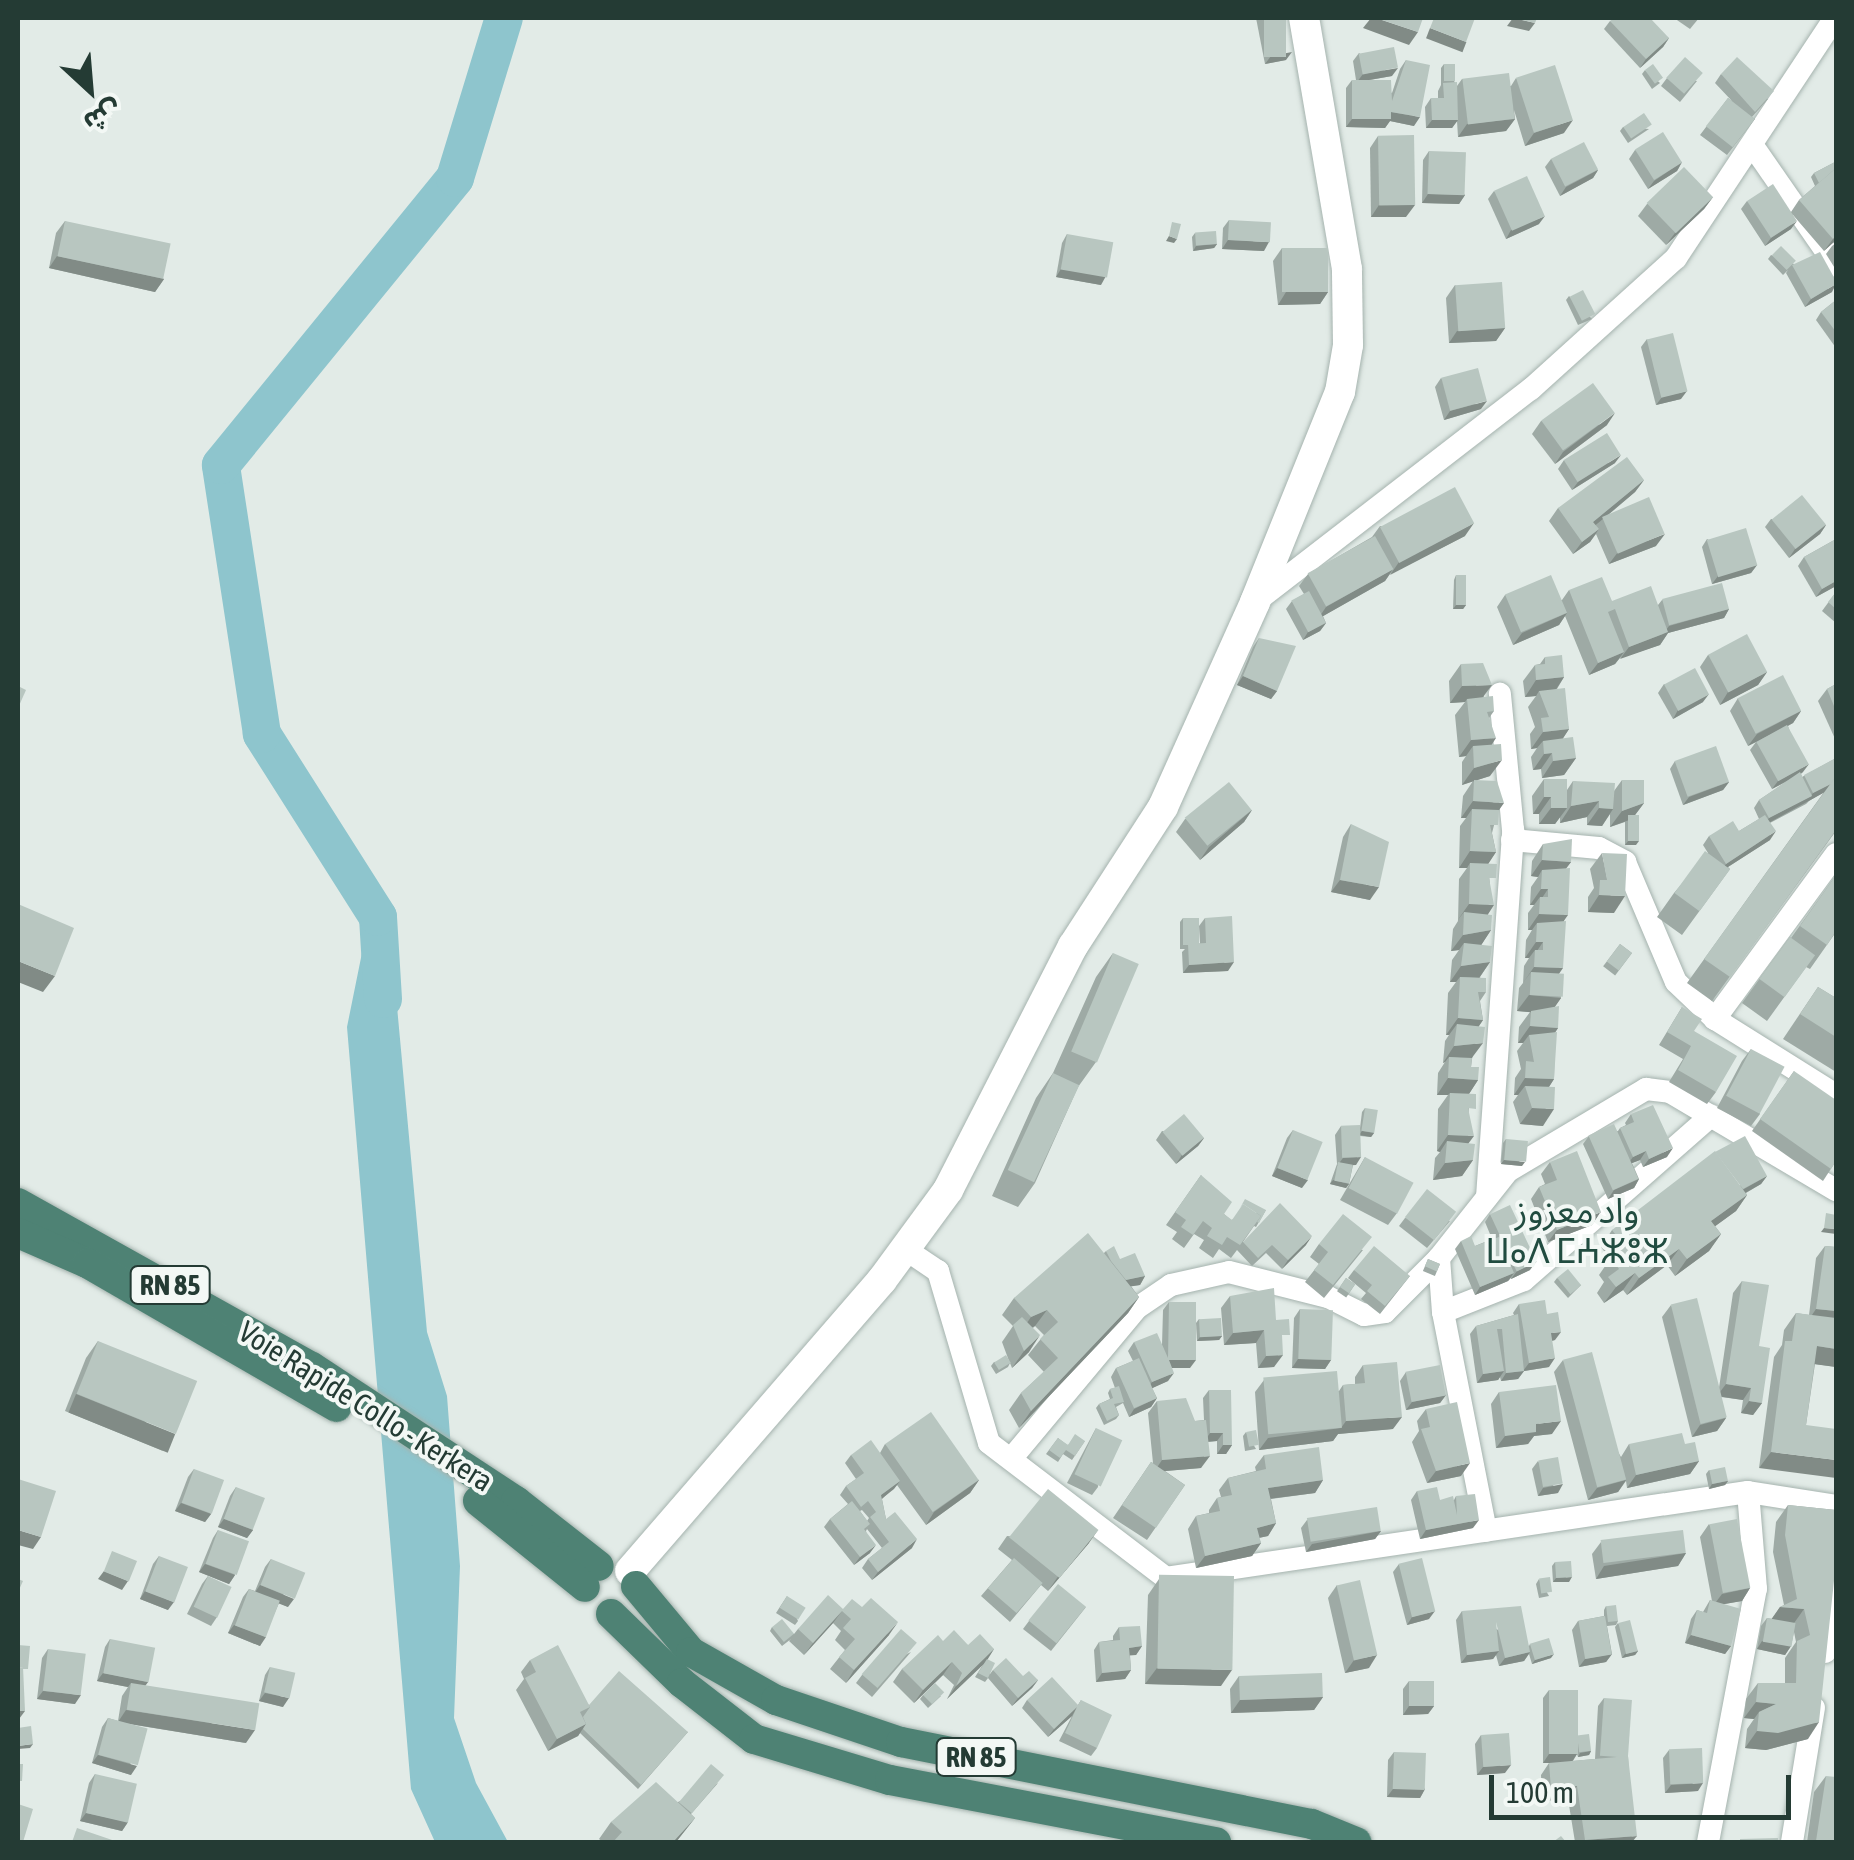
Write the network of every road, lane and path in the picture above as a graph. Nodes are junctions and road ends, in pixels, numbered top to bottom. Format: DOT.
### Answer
graph roads {
  1 [pos="1304,18"];
  2 [pos="1834,18"];
  3 [pos="1753,146"];
  4 [pos="1836,266"];
  5 [pos="1255,602"];
  6 [pos="1500,694"];
  7 [pos="1512,840"];
  8 [pos="1836,854"];
  9 [pos="1715,1019"];
  10 [pos="1836,1095"];
  11 [pos="1711,1116"];
  12 [pos="1836,1190"];
  13 [pos="1488,1196"];
  14 [pos="18,1204"];
  15 [pos="18,1233"];
  16 [pos="905,1249"];
  17 [pos="1439,1258"];
  18 [pos="1443,1312"];
  19 [pos="315,1381"];
  20 [pos="1011,1459"];
  21 [pos="1748,1492"];
  22 [pos="1836,1506"];
  23 [pos="1486,1531"];
  24 [pos="592,1576"];
  25 [pos="633,1579"];
  26 [pos="1836,1590"];
  27 [pos="612,1614"];
  28 [pos="1216,1842"];
  29 [pos="1356,1842"];
  30 [pos="1708,1842"];
  31 [pos="1792,1842"];
  1 -- 5 [label="main road"];
  2 -- 3 [label="street"];
  3 -- 4 [label="street"];
  3 -- 5 [label="street"];
  5 -- 16 [label="main road"];
  6 -- 7 [label="street"];
  7 -- 9 [label="street"];
  7 -- 13 [label="street"];
  8 -- 9 [label="street"];
  9 -- 10 [label="street"];
  11 -- 12 [label="street"];
  11 -- 13 [label="street"];
  11 -- 18 [label="street"];
  13 -- 17 [label="street"];
  14 -- 19 [label="highway, Voie Rapide Collo - Kerkera / RN 85"];
  15 -- 19 [label="highway, Voie Rapide Collo - Kerkera / RN 85"];
  16 -- 20 [label="street"];
  16 -- 25 [label="main road"];
  17 -- 18 [label="street"];
  17 -- 20 [label="street"];
  18 -- 23 [label="street"];
  19 -- 24 [label="highway, Voie Rapide Collo - Kerkera / RN 85"];
  20 -- 23 [label="street"];
  21 -- 22 [label="street"];
  21 -- 23 [label="street"];
  21 -- 30 [label="street"];
  24 -- 25 [label="highway"];
  24 -- 27 [label="highway, Voie Rapide Collo - Kerkera"];
  25 -- 27 [label="highway"];
  25 -- 29 [label="highway, RN 85"];
  26 -- 31 [label="street"];
  27 -- 28 [label="highway, RN 85"];
}
